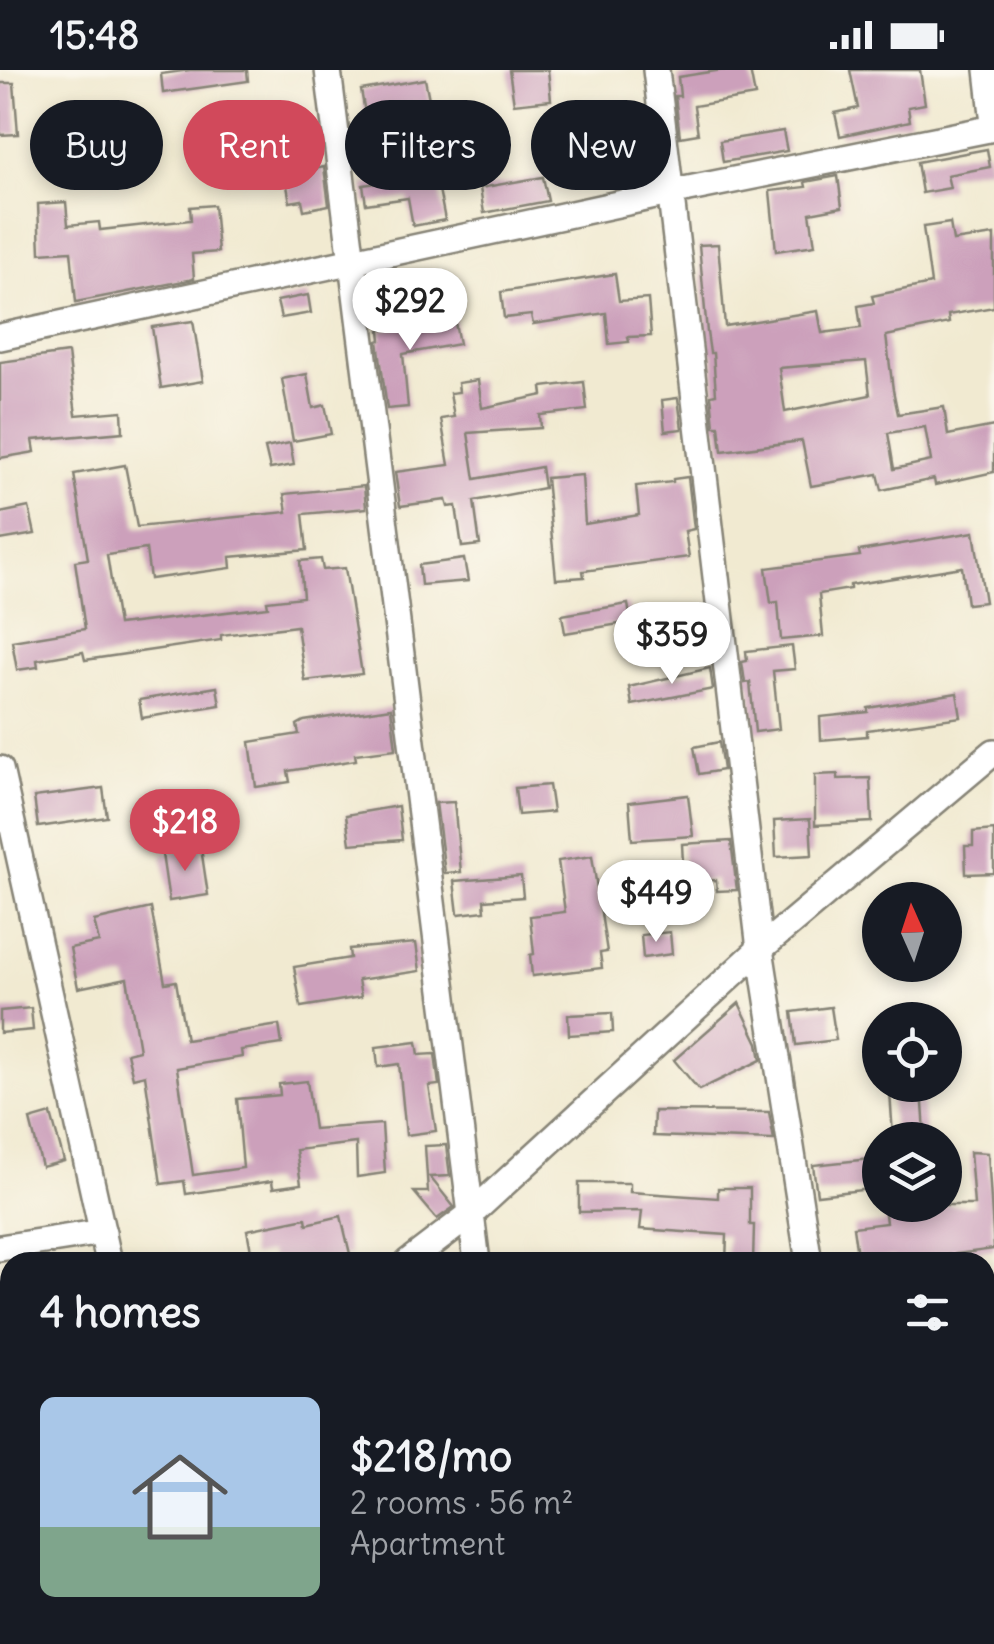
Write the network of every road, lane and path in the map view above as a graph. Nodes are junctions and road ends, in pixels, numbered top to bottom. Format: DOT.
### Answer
graph roads {
  1 [pos="328,70"];
  2 [pos="656,70"];
  3 [pos="988,70"];
  4 [pos="994,125"];
  5 [pos="669,194"];
  6 [pos="350,262"];
  7 [pos="0,337"];
  8 [pos="994,752"];
  9 [pos="0,769"];
  10 [pos="760,949"];
  11 [pos="472,1214"];
  12 [pos="102,1232"];
  13 [pos="0,1248"];
  14 [pos="107,1252"];
  15 [pos="421,1252"];
  16 [pos="476,1252"];
  17 [pos="807,1252"];
  1 -- 6 [label="street"];
  2 -- 5 [label="street"];
  3 -- 4 [label="street"];
  4 -- 5 [label="street"];
  5 -- 6 [label="street"];
  5 -- 10 [label="street"];
  6 -- 7 [label="street"];
  6 -- 11 [label="street"];
  8 -- 10 [label="street"];
  9 -- 12 [label="street"];
  10 -- 11 [label="street"];
  10 -- 17 [label="street"];
  11 -- 15 [label="street"];
  11 -- 16 [label="street"];
  12 -- 13 [label="street"];
  12 -- 14 [label="street"];
}
